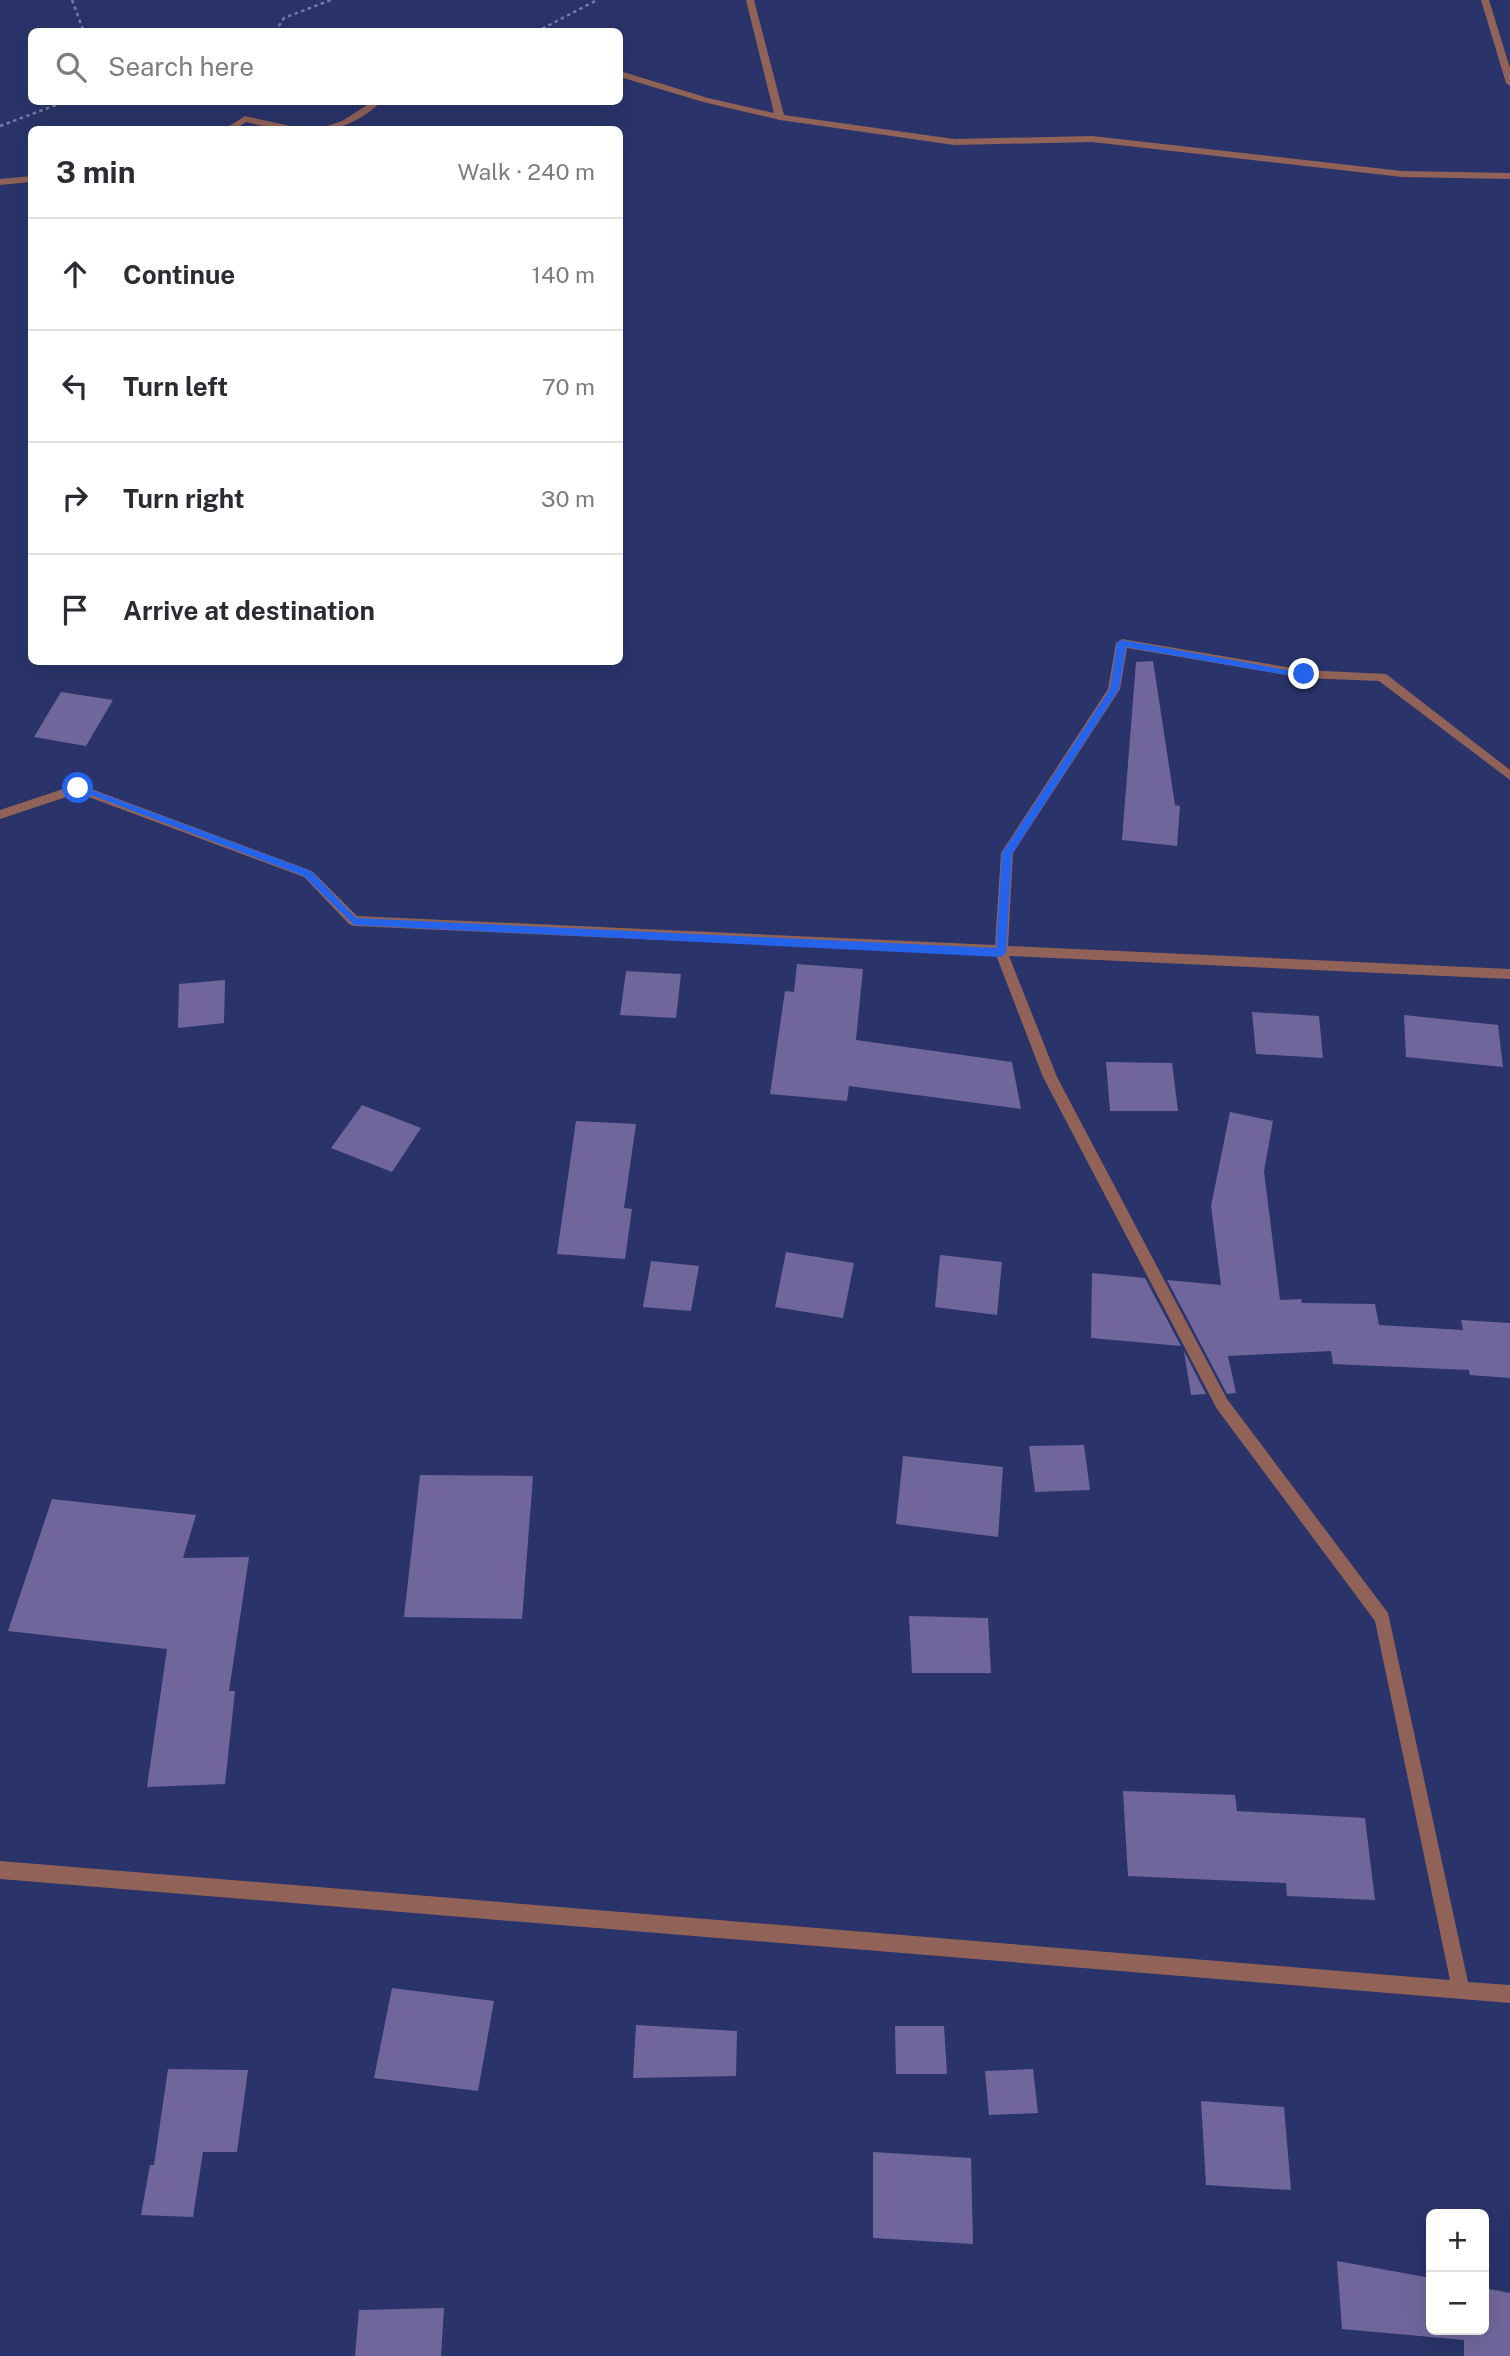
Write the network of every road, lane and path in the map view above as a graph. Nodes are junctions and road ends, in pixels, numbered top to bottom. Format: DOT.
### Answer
graph roads {
  1 [pos="72,0"];
  2 [pos="331,0"];
  3 [pos="597,0"];
  4 [pos="750,0"];
  5 [pos="1485,0"];
  6 [pos="82,28"];
  7 [pos="278,28"];
  8 [pos="544,28"];
  9 [pos="623,75"];
  10 [pos="1510,83"];
  11 [pos="56,105"];
  12 [pos="372,105"];
  13 [pos="780,117"];
  14 [pos="0,126"];
  15 [pos="233,126"];
  16 [pos="278,126"];
  17 [pos="334,126"];
  18 [pos="1510,176"];
  19 [pos="28,179"];
  20 [pos="0,182"];
  21 [pos="1510,776"];
  22 [pos="0,815"];
  23 [pos="1001,953"];
  24 [pos="1510,974"];
  25 [pos="0,1870"];
  26 [pos="1461,1989"];
  27 [pos="1510,1994"];
  1 -- 6 [label="path"];
  2 -- 7 [label="path"];
  3 -- 8 [label="path"];
  4 -- 13 [label="street"];
  5 -- 10 [label="street"];
  9 -- 13 [label="street"];
  11 -- 14 [label="path"];
  12 -- 17 [label="street"];
  13 -- 18 [label="street"];
  15 -- 16 [label="street"];
  19 -- 20 [label="street"];
  21 -- 23 [label="street"];
  22 -- 23 [label="street"];
  23 -- 24 [label="street"];
  23 -- 26 [label="street"];
  25 -- 26 [label="street"];
  26 -- 27 [label="street"];
}
